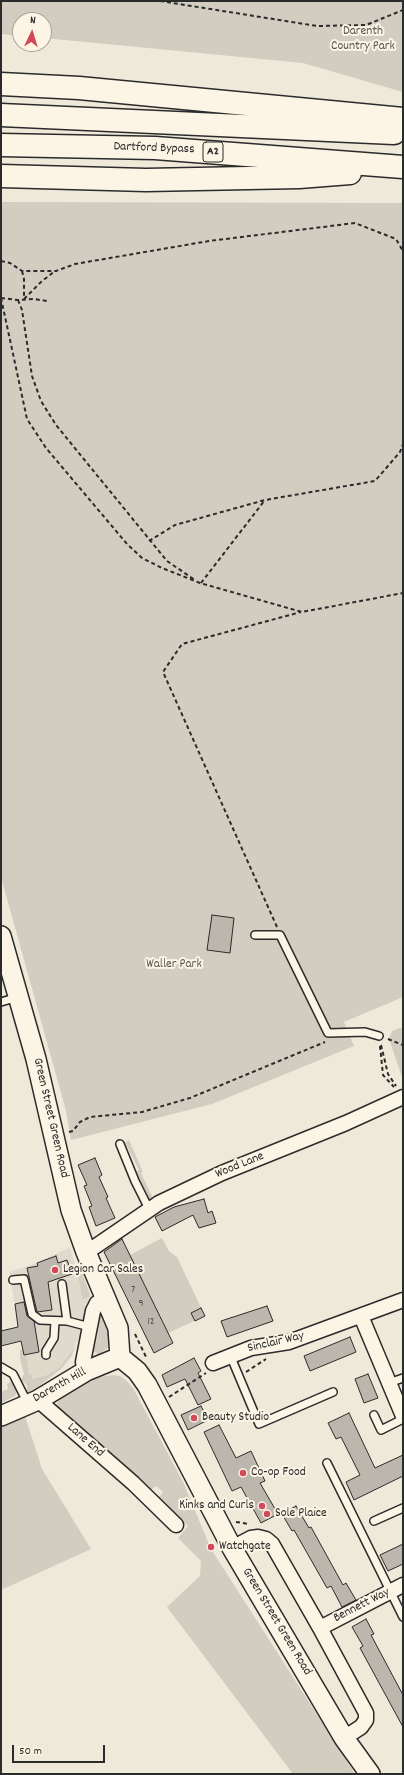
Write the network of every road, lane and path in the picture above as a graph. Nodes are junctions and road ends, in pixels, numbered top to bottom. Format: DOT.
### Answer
graph roads {
  1 [pos="160,1"];
  2 [pos="403,10"];
  3 [pos="1,84"];
  4 [pos="1,115"];
  5 [pos="403,119"];
  6 [pos="403,134"];
  7 [pos="1,145"];
  8 [pos="403,168"];
  9 [pos="1,176"];
  10 [pos="403,251"];
  11 [pos="1,261"];
  12 [pos="22,271"];
  13 [pos="56,271"];
  14 [pos="1,298"];
  15 [pos="24,299"];
  16 [pos="18,300"];
  17 [pos="47,301"];
  18 [pos="403,444"];
  19 [pos="265,500"];
  20 [pos="149,541"];
  21 [pos="200,583"];
  22 [pos="403,593"];
  23 [pos="302,612"];
  24 [pos="255,935"];
  25 [pos="280,935"];
  26 [pos="1,936"];
  27 [pos="10,1000"];
  28 [pos="328,1032"];
  29 [pos="379,1036"];
  30 [pos="403,1045"];
  31 [pos="403,1097"];
  32 [pos="69,1131"];
  33 [pos="120,1144"];
  34 [pos="149,1209"];
  35 [pos="86,1252"];
  36 [pos="12,1280"];
  37 [pos="62,1284"];
  38 [pos="104,1299"];
  39 [pos="403,1300"];
  40 [pos="361,1316"];
  41 [pos="55,1321"];
  42 [pos="68,1321"];
  43 [pos="90,1327"];
  44 [pos="46,1355"];
  45 [pos="230,1355"];
  46 [pos="120,1357"];
  47 [pos="268,1358"];
  48 [pos="1,1366"];
  49 [pos="212,1366"];
  50 [pos="86,1371"];
  51 [pos="239,1375"];
  52 [pos="403,1378"];
  53 [pos="389,1383"];
  54 [pos="333,1392"];
  55 [pos="166,1398"];
  56 [pos="33,1402"];
  57 [pos="374,1415"];
  58 [pos="1,1416"];
  59 [pos="403,1417"];
  60 [pos="327,1463"];
  61 [pos="403,1508"];
  62 [pos="374,1521"];
  63 [pos="176,1526"];
  64 [pos="232,1548"];
  65 [pos="397,1588"];
  66 [pos="403,1617"];
  67 [pos="320,1628"];
  68 [pos="344,1738"];
  69 [pos="370,1774"];
  1 -- 2 [label="path"];
  3 -- 5 [label="highway"];
  4 -- 6 [label="highway, Dartford Bypass / A2"];
  7 -- 8 [label="highway, Dartford Bypass / A2"];
  8 -- 9 [label="highway, A2"];
  10 -- 13 [label="path"];
  11 -- 12 [label="path"];
  12 -- 13 [label="path"];
  12 -- 15 [label="path"];
  13 -- 15 [label="path"];
  14 -- 16 [label="path"];
  14 -- 21 [label="path"];
  15 -- 16 [label="path"];
  15 -- 17 [label="path"];
  16 -- 20 [label="path"];
  18 -- 19 [label="path"];
  19 -- 20 [label="path"];
  19 -- 21 [label="path"];
  20 -- 21 [label="path"];
  21 -- 23 [label="path"];
  22 -- 23 [label="path"];
  23 -- 25 [label="path"];
  24 -- 25 [label="lane"];
  25 -- 28 [label="lane"];
  26 -- 27 [label="main road, Green Street Green Road"];
  27 -- 35 [label="main road, Green Street Green Road"];
  28 -- 29 [label="lane"];
  28 -- 32 [label="path"];
  29 -- 30 [label="path"];
  29 -- 31 [label="path"];
  29 -- 31 [label="path"];
  31 -- 34 [label="street, Wood Lane"];
  33 -- 34 [label="lane"];
  34 -- 35 [label="street, Wood Lane"];
  35 -- 38 [label="main road, Green Street Green Road"];
  36 -- 41 [label="lane"];
  37 -- 42 [label="lane"];
  38 -- 43 [label="street"];
  38 -- 46 [label="main road, Green Street Green Road"];
  39 -- 40 [label="street, Sinclair Way"];
  40 -- 45 [label="street, Sinclair Way"];
  40 -- 53 [label="street"];
  41 -- 42 [label="lane"];
  41 -- 44 [label="lane"];
  42 -- 43 [label="lane"];
  43 -- 50 [label="street"];
  45 -- 49 [label="street, Sinclair Way"];
  45 -- 51 [label="lane"];
  46 -- 50 [label="main road, Darenth Hill"];
  46 -- 64 [label="main road, Green Street Green Road"];
  47 -- 51 [label="path"];
  48 -- 56 [label="lane"];
  49 -- 55 [label="path"];
  50 -- 56 [label="main road, Darenth Hill"];
  51 -- 54 [label="lane"];
  52 -- 53 [label="lane"];
  53 -- 59 [label="street"];
  56 -- 58 [label="main road, Darenth Hill"];
  56 -- 63 [label="street, Lane End"];
  57 -- 59 [label="lane"];
  60 -- 65 [label="lane"];
  61 -- 62 [label="lane"];
  64 -- 67 [label="street"];
  64 -- 68 [label="main road, Green Street Green Road"];
  65 -- 66 [label="lane"];
  65 -- 67 [label="street, Bennett Way"];
  67 -- 68 [label="street"];
  68 -- 69 [label="main road, Green Street Green Road"];
}
